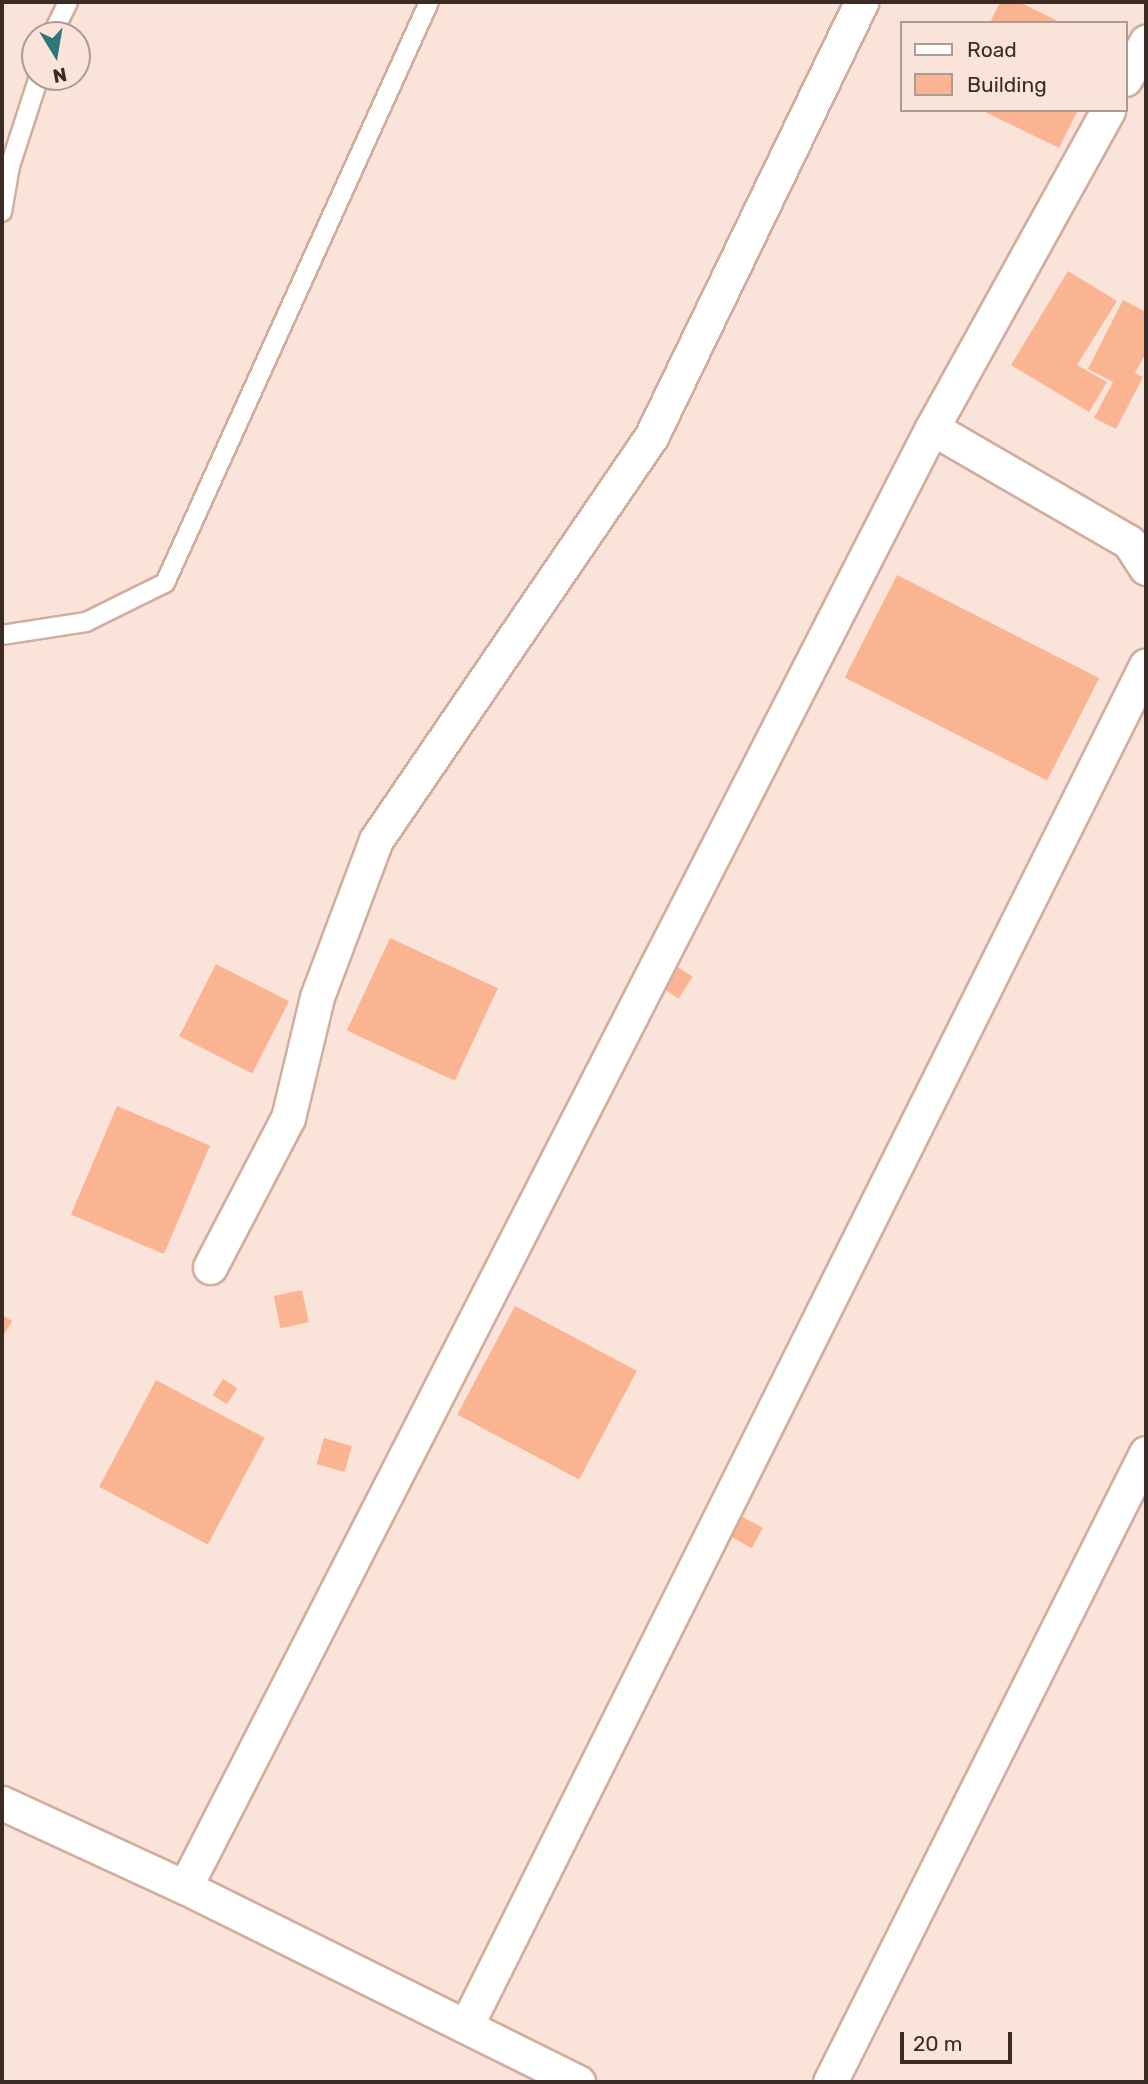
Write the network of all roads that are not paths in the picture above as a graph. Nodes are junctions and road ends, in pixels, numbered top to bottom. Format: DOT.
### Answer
graph roads {
  1 [pos="68,2"];
  2 [pos="429,2"];
  3 [pos="861,2"];
  4 [pos="59,21"];
  5 [pos="1146,42"];
  6 [pos="1127,75"];
  7 [pos="34,91"];
  8 [pos="1107,112"];
  9 [pos="2,212"];
  10 [pos="932,428"];
  11 [pos="1146,568"];
  12 [pos="2,635"];
  13 [pos="1146,665"];
  14 [pos="210,1268"];
  15 [pos="1146,1453"];
  16 [pos="2,1803"];
  17 [pos="185,1887"];
  18 [pos="466,2026"];
  19 [pos="578,2082"];
  20 [pos="830,2082"];
  1 -- 4 [label="lane"];
  2 -- 12 [label="lane"];
  3 -- 14 [label="street"];
  5 -- 6 [label="street"];
  7 -- 9 [label="lane"];
  8 -- 10 [label="street"];
  10 -- 11 [label="street"];
  10 -- 17 [label="street"];
  13 -- 18 [label="street"];
  15 -- 20 [label="street"];
  16 -- 17 [label="street"];
  17 -- 18 [label="street"];
  18 -- 19 [label="street"];
}
